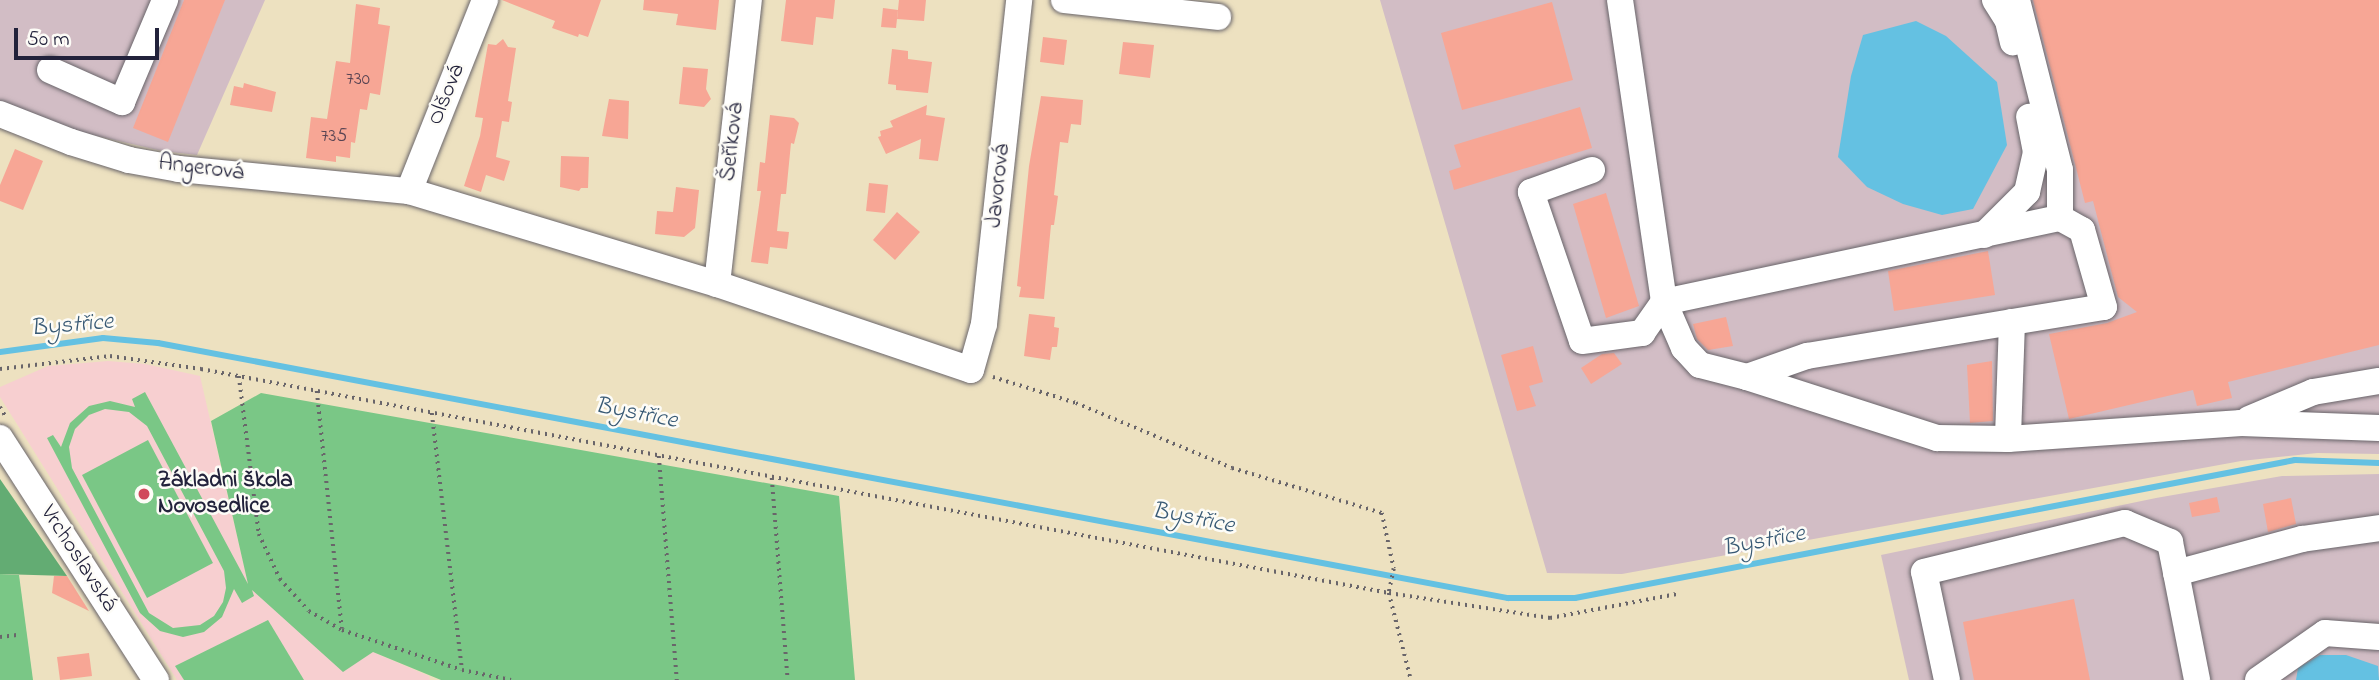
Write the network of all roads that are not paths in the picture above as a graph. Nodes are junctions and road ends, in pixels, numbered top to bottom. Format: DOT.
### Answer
graph roads {
  1 [pos="165,0"];
  2 [pos="485,0"];
  3 [pos="749,0"];
  4 [pos="1019,0"];
  5 [pos="1065,0"];
  6 [pos="1620,0"];
  7 [pos="1995,0"];
  8 [pos="2017,0"];
  9 [pos="1218,17"];
  10 [pos="50,69"];
  11 [pos="0,114"];
  12 [pos="1592,170"];
  13 [pos="409,191"];
  14 [pos="2060,218"];
  15 [pos="1984,235"];
  16 [pos="717,285"];
  17 [pos="1664,302"];
  18 [pos="2012,322"];
  19 [pos="971,370"];
  20 [pos="1747,377"];
  21 [pos="2379,381"];
  22 [pos="2241,423"];
  23 [pos="2379,428"];
  24 [pos="0,438"];
  25 [pos="2008,439"];
  26 [pos="2379,528"];
  27 [pos="2176,573"];
  28 [pos="2379,637"];
  29 [pos="156,680"];
  30 [pos="1947,680"];
  31 [pos="2197,680"];
  32 [pos="2258,680"];
  1 -- 10 [label="street"];
  2 -- 13 [label="street, Olšová"];
  3 -- 16 [label="street, Šeříková"];
  4 -- 19 [label="street, Javorová"];
  5 -- 9 [label="street"];
  6 -- 17 [label="street"];
  7 -- 15 [label="street"];
  8 -- 14 [label="street"];
  11 -- 13 [label="street, Angerová"];
  12 -- 17 [label="street"];
  13 -- 16 [label="street, Angerová"];
  14 -- 15 [label="street"];
  14 -- 18 [label="street"];
  15 -- 17 [label="street"];
  16 -- 19 [label="street, Angerová"];
  17 -- 20 [label="street"];
  18 -- 20 [label="street"];
  18 -- 25 [label="street"];
  20 -- 25 [label="street"];
  21 -- 22 [label="street"];
  22 -- 23 [label="street"];
  22 -- 25 [label="street"];
  24 -- 29 [label="street, Vrchoslavská"];
  26 -- 27 [label="street"];
  27 -- 30 [label="street"];
  27 -- 31 [label="street"];
  28 -- 32 [label="street"];
}
